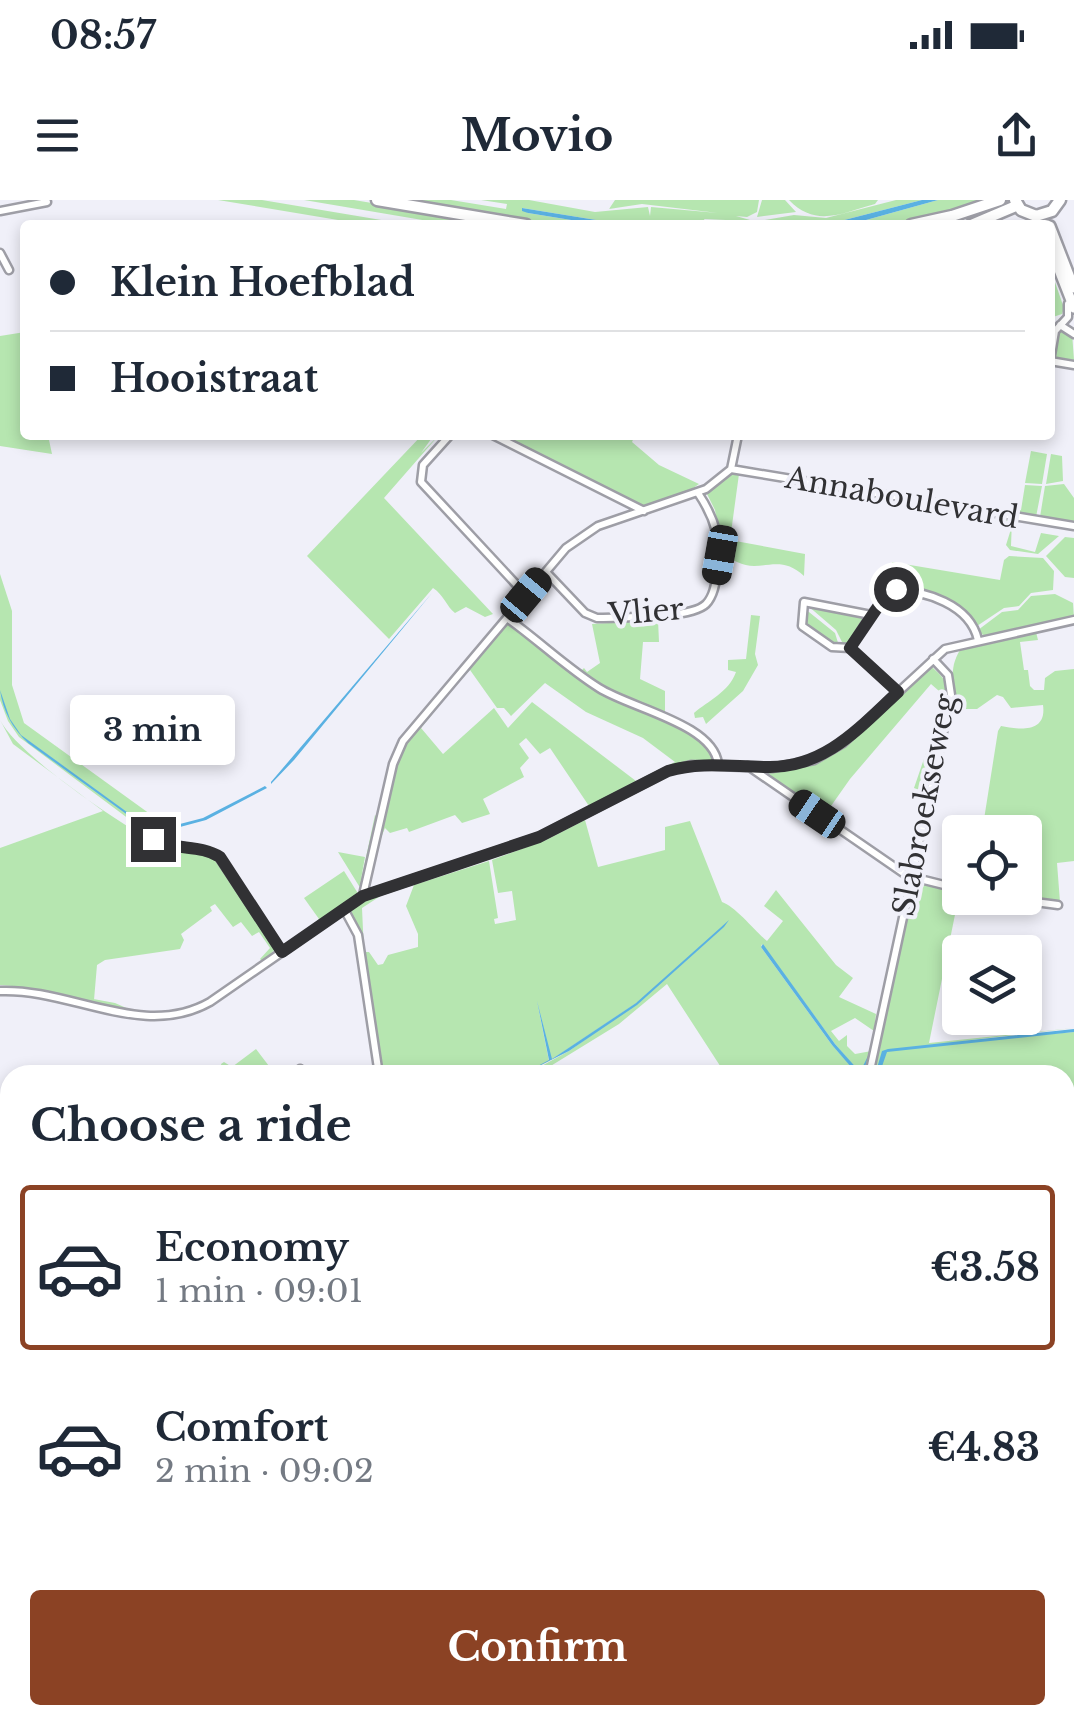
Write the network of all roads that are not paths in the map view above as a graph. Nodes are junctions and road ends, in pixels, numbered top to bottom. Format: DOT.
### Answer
graph roads {
  1 [pos="376,200"];
  2 [pos="1000,200"];
  3 [pos="47,202"];
  4 [pos="988,202"];
  5 [pos="1018,205"];
  6 [pos="0,212"];
  7 [pos="1048,214"];
  8 [pos="496,220"];
  9 [pos="933,220"];
  10 [pos="984,220"];
  11 [pos="1055,234"];
  12 [pos="1055,234"];
  13 [pos="1056,237"];
  14 [pos="0,253"];
  15 [pos="1055,261"];
  16 [pos="9,270"];
  17 [pos="1074,288"];
  18 [pos="1071,306"];
  19 [pos="1059,325"];
  20 [pos="1073,332"];
  21 [pos="1055,341"];
  22 [pos="446,440"];
  23 [pos="503,440"];
  24 [pos="737,440"];
  25 [pos="731,469"];
  26 [pos="698,494"];
  27 [pos="645,512"];
  28 [pos="1074,526"];
  29 [pos="546,572"];
  30 [pos="526,595"];
  31 [pos="872,615"];
  32 [pos="507,618"];
  33 [pos="1074,620"];
  34 [pos="978,640"];
  35 [pos="850,648"];
  36 [pos="933,659"];
  37 [pos="898,692"];
  38 [pos="718,764"];
  39 [pos="748,766"];
  40 [pos="153,839"];
  41 [pos="912,878"];
  42 [pos="942,884"];
  43 [pos="363,896"];
  44 [pos="1042,903"];
  45 [pos="1058,905"];
  46 [pos="344,909"];
  47 [pos="282,952"];
  48 [pos="0,991"];
  49 [pos="378,1065"];
  50 [pos="871,1065"];
  1 -- 8 [label="main road"];
  2 -- 4 [label="main road"];
  3 -- 6 [label="street"];
  4 -- 9 [label="main road"];
  5 -- 7 [label="main road"];
  5 -- 10 [label="main road"];
  11 -- 13 [label="street"];
  12 -- 13 [label="street"];
  13 -- 17 [label="street"];
  14 -- 16 [label="street"];
  15 -- 18 [label="street"];
  18 -- 19 [label="street"];
  19 -- 20 [label="street"];
  19 -- 21 [label="street"];
  22 -- 30 [label="street"];
  23 -- 27 [label="street"];
  24 -- 25 [label="street"];
  25 -- 26 [label="street"];
  25 -- 28 [label="street, Annaboulevard"];
  26 -- 27 [label="street"];
  26 -- 29 [label="street, Vlier"];
  27 -- 29 [label="street"];
  29 -- 30 [label="street"];
  30 -- 32 [label="street"];
  31 -- 34 [label="street"];
  31 -- 35 [label="street"];
  31 -- 35 [label="street"];
  32 -- 38 [label="street"];
  32 -- 43 [label="street"];
  33 -- 34 [label="street"];
  34 -- 36 [label="street"];
  35 -- 37 [label="street"];
  36 -- 37 [label="street"];
  36 -- 41 [label="street, Slabroekseweg"];
  37 -- 39 [label="street"];
  38 -- 39 [label="street"];
  38 -- 43 [label="street"];
  39 -- 41 [label="street"];
  40 -- 47 [label="street"];
  41 -- 42 [label="street"];
  41 -- 50 [label="street, Slabroekseweg"];
  43 -- 46 [label="street"];
  44 -- 45 [label="street"];
  46 -- 47 [label="street"];
  46 -- 49 [label="street"];
  47 -- 48 [label="street"];
}
